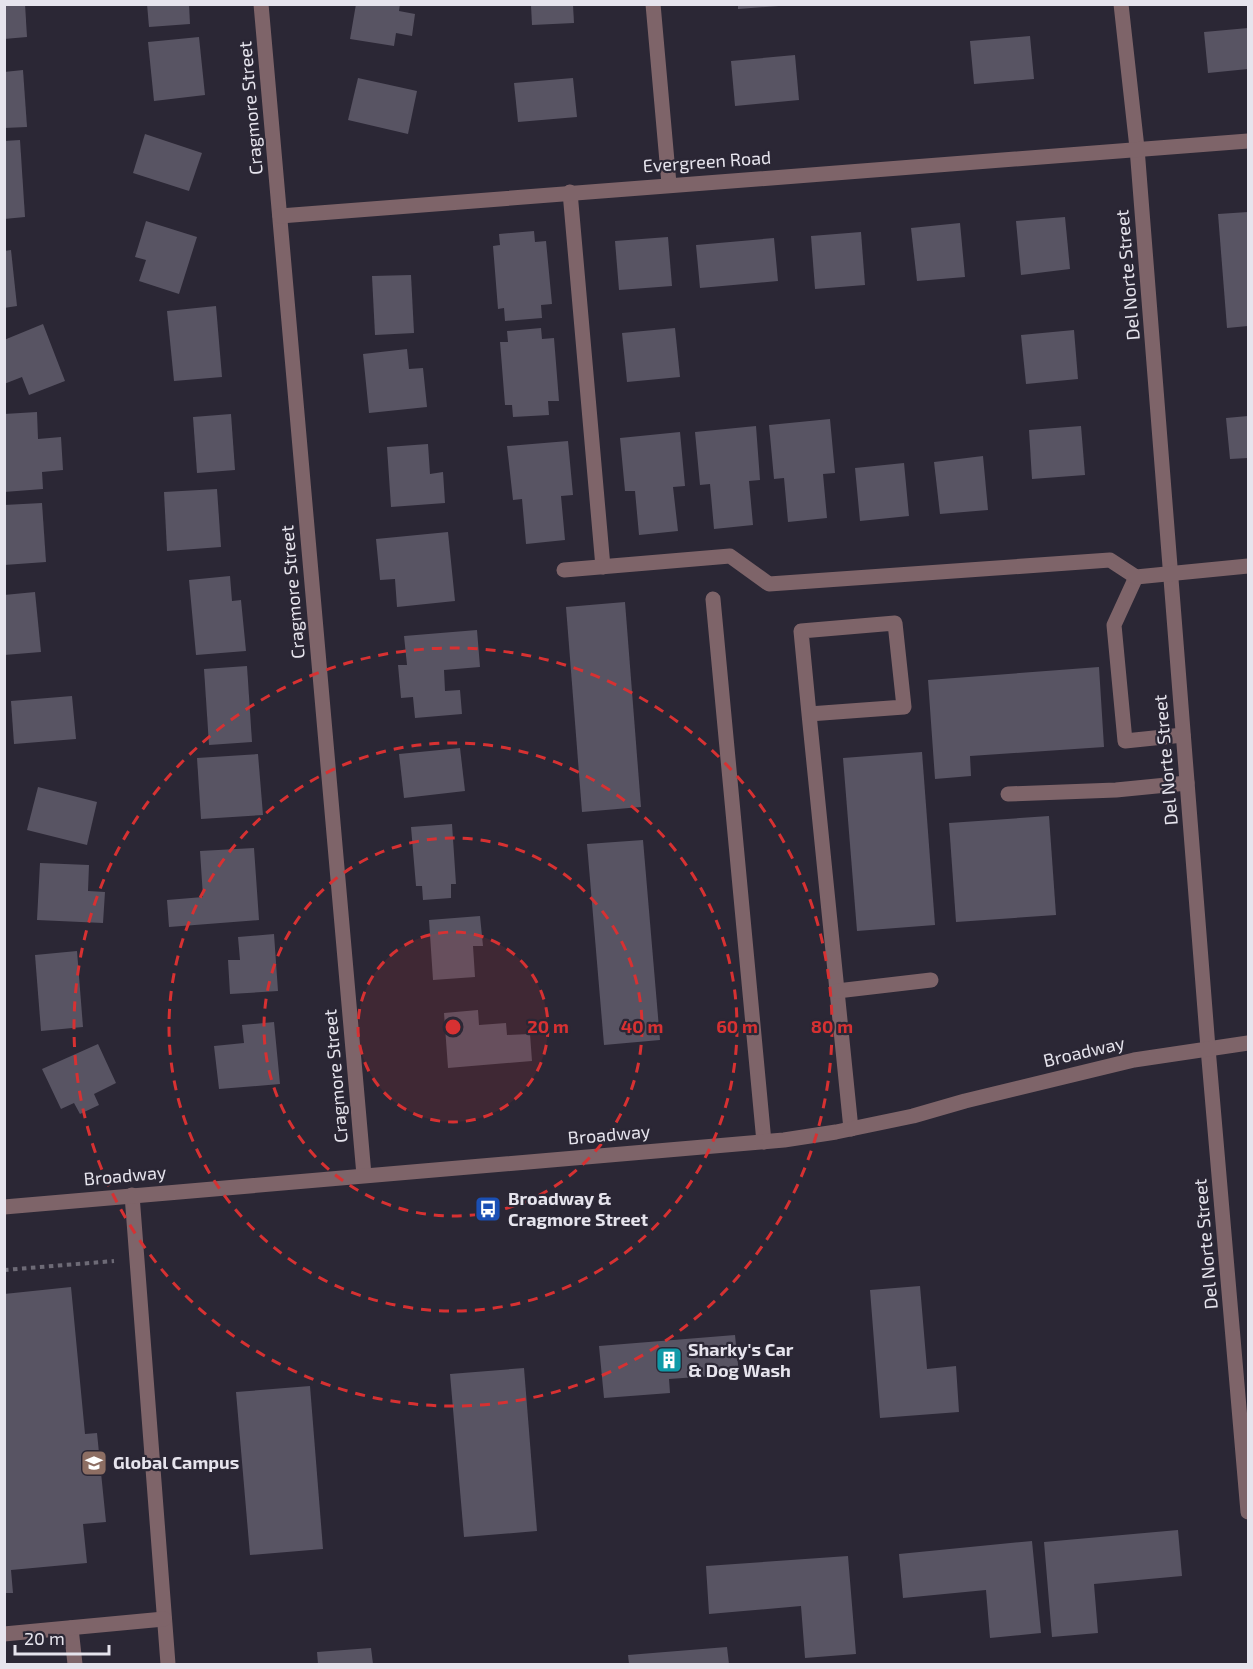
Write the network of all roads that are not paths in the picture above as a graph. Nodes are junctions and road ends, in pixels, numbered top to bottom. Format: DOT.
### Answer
graph roads {
  1 [pos="261,4"];
  2 [pos="653,4"];
  3 [pos="1121,4"];
  4 [pos="1248,141"];
  5 [pos="1137,148"];
  6 [pos="669,184"];
  7 [pos="570,192"];
  8 [pos="280,216"];
  9 [pos="1248,566"];
  10 [pos="603,567"];
  11 [pos="564,570"];
  12 [pos="1171,573"];
  13 [pos="1136,577"];
  14 [pos="713,599"];
  15 [pos="809,714"];
  16 [pos="1183,735"];
  17 [pos="1187,783"];
  18 [pos="1008,794"];
  19 [pos="931,980"];
  20 [pos="837,991"];
  21 [pos="1248,1043"];
  22 [pos="1208,1048"];
  23 [pos="851,1129"];
  24 [pos="764,1142"];
  25 [pos="364,1175"];
  26 [pos="132,1195"];
  27 [pos="4,1207"];
  28 [pos="1248,1512"];
  29 [pos="164,1619"];
  30 [pos="71,1628"];
  31 [pos="4,1634"];
  32 [pos="75,1665"];
  33 [pos="168,1665"];
  1 -- 8 [label="street, Cragmore Street"];
  2 -- 6 [label="street"];
  3 -- 5 [label="street, Del Norte Street"];
  4 -- 5 [label="street, Evergreen Road"];
  5 -- 6 [label="street, Evergreen Road"];
  5 -- 12 [label="street, Del Norte Street"];
  6 -- 7 [label="street, Evergreen Road"];
  7 -- 8 [label="street, Evergreen Road"];
  7 -- 10 [label="street"];
  8 -- 25 [label="street, Cragmore Street"];
  9 -- 12 [label="street"];
  10 -- 11 [label="street"];
  10 -- 13 [label="street"];
  12 -- 13 [label="street"];
  12 -- 16 [label="street, Del Norte Street"];
  13 -- 16 [label="street"];
  14 -- 24 [label="street"];
  15 -- 15 [label="street"];
  15 -- 20 [label="street"];
  16 -- 17 [label="street, Del Norte Street"];
  17 -- 18 [label="street"];
  17 -- 22 [label="street, Del Norte Street"];
  19 -- 20 [label="street"];
  20 -- 23 [label="street"];
  21 -- 22 [label="street, Broadway"];
  22 -- 23 [label="street, Broadway"];
  22 -- 28 [label="street, Del Norte Street"];
  23 -- 24 [label="street, Broadway"];
  24 -- 25 [label="street, Broadway"];
  25 -- 26 [label="street, Broadway"];
  26 -- 27 [label="street, Broadway"];
  26 -- 29 [label="street"];
  29 -- 30 [label="street"];
  29 -- 33 [label="street"];
  30 -- 31 [label="street"];
  30 -- 32 [label="street"];
}
